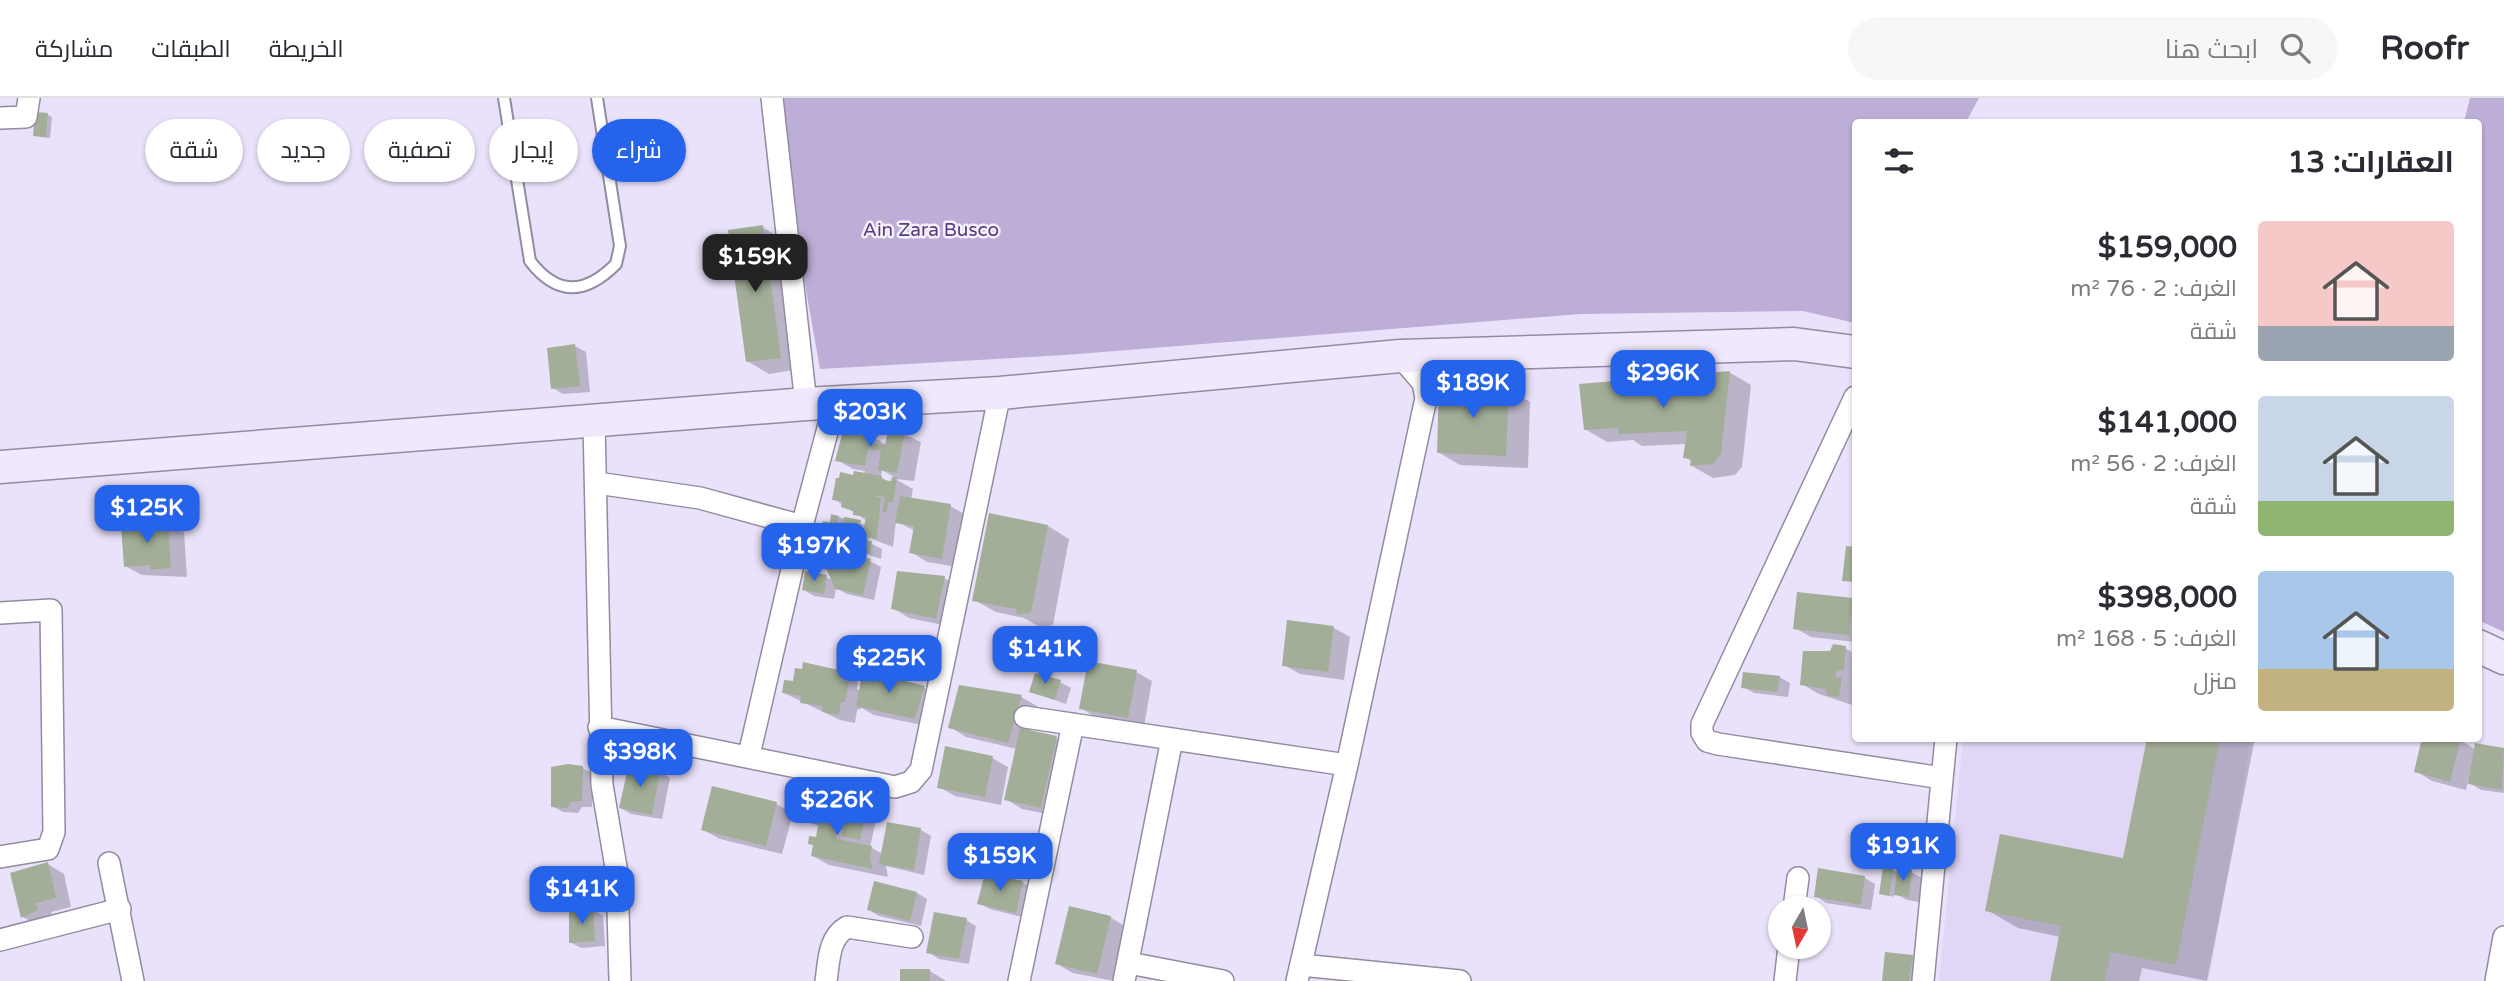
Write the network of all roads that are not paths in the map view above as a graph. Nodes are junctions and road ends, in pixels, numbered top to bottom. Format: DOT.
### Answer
graph roads {
  1 [pos="29,98"];
  2 [pos="505,98"];
  3 [pos="597,98"];
  4 [pos="772,98"];
  5 [pos="0,118"];
  6 [pos="1852,352"];
  7 [pos="1399,356"];
  8 [pos="1000,393"];
  9 [pos="820,403"];
  10 [pos="1852,403"];
  11 [pos="594,422"];
  12 [pos="0,467"];
  13 [pos="597,483"];
  14 [pos="802,526"];
  15 [pos="0,613"];
  16 [pos="2482,648"];
  17 [pos="2504,658"];
  18 [pos="1024,717"];
  19 [pos="1073,724"];
  20 [pos="600,727"];
  21 [pos="1172,739"];
  22 [pos="1946,742"];
  23 [pos="749,755"];
  24 [pos="1347,765"];
  25 [pos="1942,778"];
  26 [pos="0,857"];
  27 [pos="109,863"];
  28 [pos="1798,878"];
  29 [pos="1796,896"];
  30 [pos="120,909"];
  31 [pos="912,937"];
  32 [pos="2504,937"];
  33 [pos="0,940"];
  34 [pos="1788,959"];
  35 [pos="1127,972"];
  36 [pos="1299,973"];
  37 [pos="1022,980"];
  38 [pos="133,981"];
  39 [pos="620,981"];
  40 [pos="826,981"];
  41 [pos="1223,981"];
  42 [pos="1460,981"];
  43 [pos="1785,981"];
  44 [pos="1923,981"];
  45 [pos="2496,981"];
  1 -- 5 [label="street"];
  2 -- 3 [label="lane"];
  4 -- 9 [label="street"];
  6 -- 7 [label="main road"];
  7 -- 8 [label="main road"];
  7 -- 24 [label="street"];
  8 -- 9 [label="main road"];
  8 -- 23 [label="street"];
  9 -- 11 [label="main road"];
  9 -- 14 [label="street"];
  10 -- 25 [label="street"];
  11 -- 12 [label="main road"];
  11 -- 13 [label="street"];
  13 -- 14 [label="street"];
  13 -- 20 [label="street"];
  14 -- 23 [label="street"];
  15 -- 26 [label="street"];
  16 -- 17 [label="main road"];
  18 -- 19 [label="street"];
  19 -- 21 [label="street"];
  19 -- 37 [label="street"];
  20 -- 23 [label="street"];
  20 -- 39 [label="street"];
  21 -- 24 [label="street"];
  21 -- 35 [label="street"];
  22 -- 25 [label="street"];
  24 -- 36 [label="street"];
  25 -- 44 [label="street"];
  27 -- 30 [label="street"];
  28 -- 29 [label="street"];
  30 -- 33 [label="street"];
  30 -- 38 [label="street"];
  31 -- 40 [label="street"];
  32 -- 45 [label="street"];
  34 -- 43 [label="street"];
  35 -- 41 [label="street"];
  36 -- 42 [label="street"];
}
